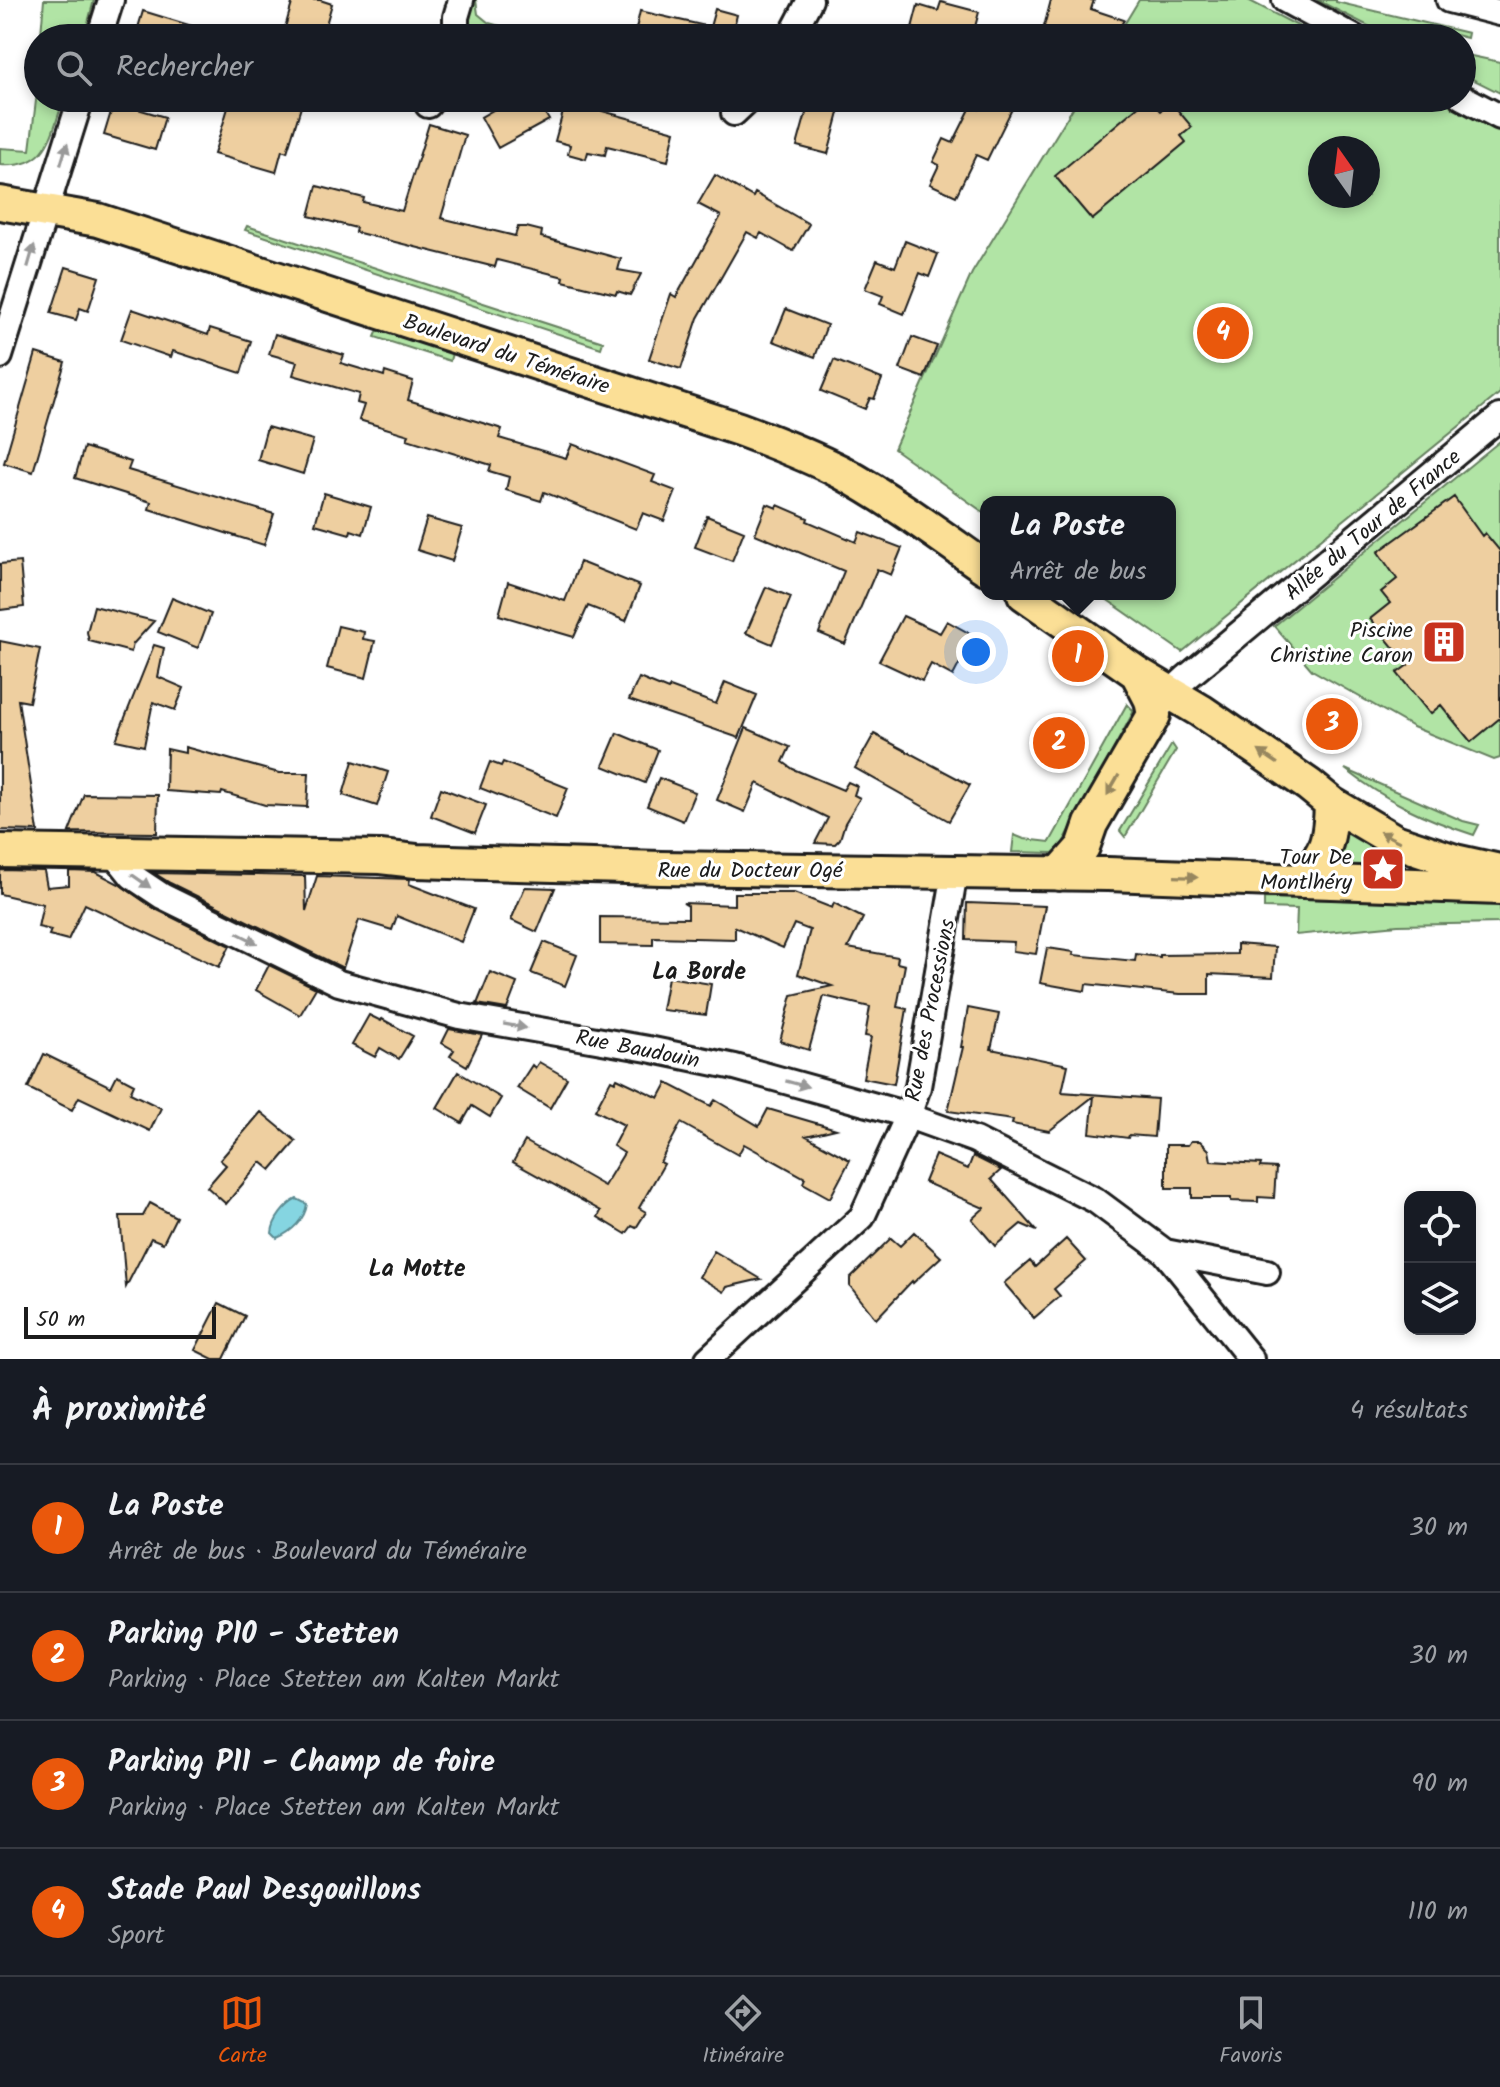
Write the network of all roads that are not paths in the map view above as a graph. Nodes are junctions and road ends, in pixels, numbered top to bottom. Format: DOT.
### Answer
graph roads {
  1 [pos="111,0"];
  2 [pos="461,0"];
  3 [pos="810,0"];
  4 [pos="1285,0"];
  5 [pos="1449,0"];
  6 [pos="1500,13"];
  7 [pos="103,24"];
  8 [pos="456,24"];
  9 [pos="797,24"];
  10 [pos="1329,24"];
  11 [pos="1476,104"];
  12 [pos="77,112"];
  13 [pos="1500,117"];
  14 [pos="0,203"];
  15 [pos="45,210"];
  16 [pos="0,356"];
  17 [pos="1500,417"];
  18 [pos="980,564"];
  19 [pos="1033,600"];
  20 [pos="1157,711"];
  21 [pos="1331,803"];
  22 [pos="1083,847"];
  23 [pos="0,851"];
  24 [pos="112,851"];
  25 [pos="1500,871"];
  26 [pos="955,872"];
  27 [pos="1059,874"];
  28 [pos="1108,874"];
  29 [pos="1301,880"];
  30 [pos="1500,888"];
  31 [pos="908,1116"];
  32 [pos="1165,1252"];
  33 [pos="1267,1272"];
  34 [pos="708,1359"];
  35 [pos="1251,1359"];
  1 -- 7 [label="street"];
  2 -- 8 [label="street"];
  3 -- 9 [label="street"];
  4 -- 10 [label="street"];
  5 -- 6 [label="street"];
  11 -- 13 [label="street"];
  15 -- 12 [label="street, one-way"];
  14 -- 15 [label="main road, Boulevard du Téméraire"];
  16 -- 15 [label="street, one-way"];
  15 -- 18 [label="main road, Boulevard du Téméraire"];
  17 -- 20 [label="street, Allée du Tour de France"];
  19 -- 20 [label="main road"];
  21 -- 20 [label="main road, one-way"];
  20 -- 22 [label="main road, one-way"];
  25 -- 21 [label="main road, one-way"];
  21 -- 29 [label="main road"];
  22 -- 27 [label="main road"];
  22 -- 28 [label="main road"];
  23 -- 24 [label="main road, Rue du Docteur Ogé"];
  24 -- 26 [label="main road, Rue du Docteur Ogé"];
  24 -- 31 [label="street, Rue Baudouin, one-way"];
  26 -- 27 [label="main road, Rue du Docteur Ogé"];
  26 -- 31 [label="street, Rue des Processions"];
  27 -- 28 [label="main road, Rue du Docteur Ogé"];
  28 -- 29 [label="main road, Rue du Docteur Ogé, one-way"];
  29 -- 30 [label="main road, Rue du Docteur Ogé"];
  31 -- 32 [label="street, Rue Baudouin"];
  31 -- 34 [label="street, Rue des Processions"];
  32 -- 33 [label="street"];
  32 -- 35 [label="street"];
}
